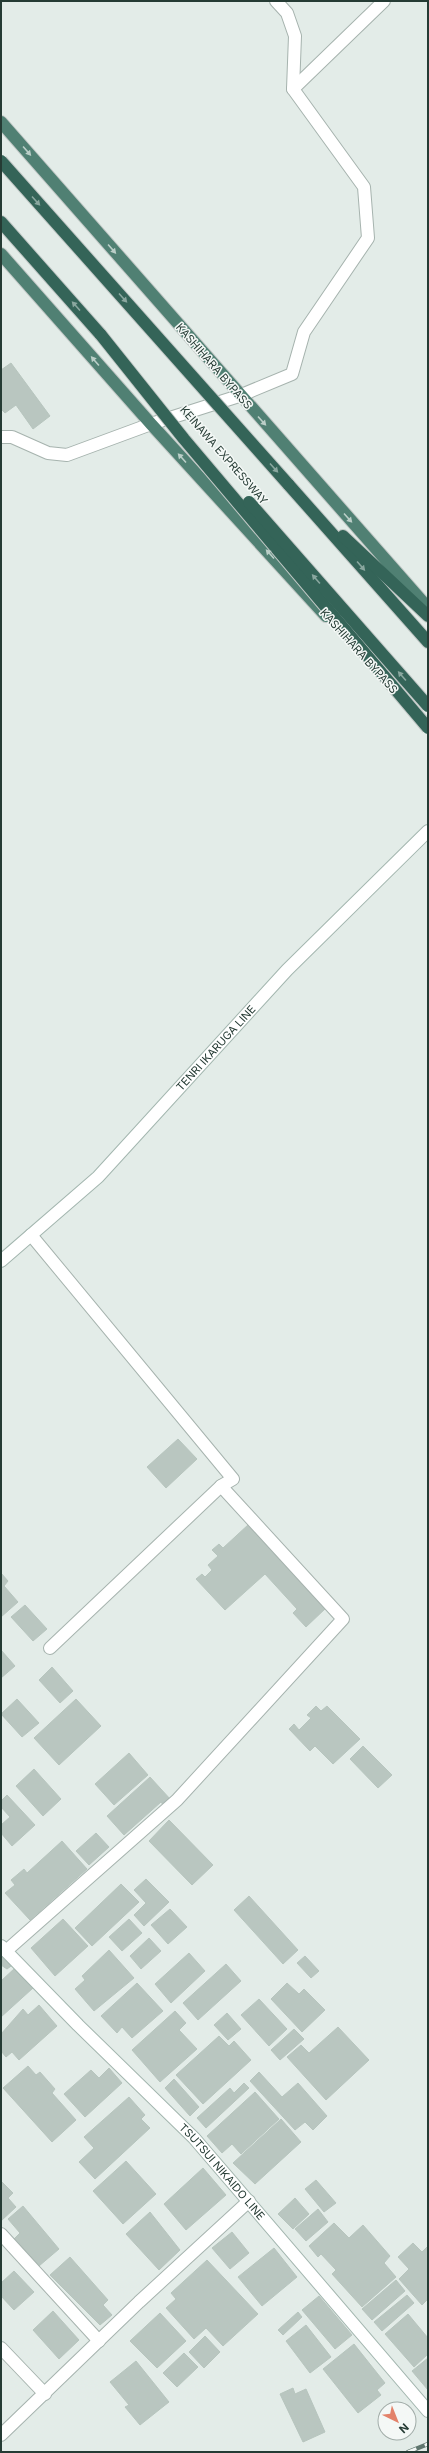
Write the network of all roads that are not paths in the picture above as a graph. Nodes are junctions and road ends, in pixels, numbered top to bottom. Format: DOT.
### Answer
graph roads {
  1 [pos="276,1"];
  2 [pos="384,1"];
  3 [pos="293,89"];
  4 [pos="1,122"];
  5 [pos="1,161"];
  6 [pos="1,222"];
  7 [pos="1,254"];
  8 [pos="102,335"];
  9 [pos="239,396"];
  10 [pos="151,424"];
  11 [pos="1,437"];
  12 [pos="288,484"];
  13 [pos="428,608"];
  14 [pos="428,616"];
  15 [pos="428,642"];
  16 [pos="428,706"];
  17 [pos="428,728"];
  18 [pos="428,830"];
  19 [pos="31,1235"];
  20 [pos="1,1261"];
  21 [pos="221,1486"];
  22 [pos="50,1648"];
  23 [pos="4,1948"];
  24 [pos="249,2201"];
  25 [pos="1,2234"];
  26 [pos="99,2341"];
  27 [pos="1,2348"];
  28 [pos="45,2394"];
  29 [pos="428,2411"];
  30 [pos="1,2435"];
  1 -- 3 [label="street"];
  2 -- 3 [label="street"];
  3 -- 9 [label="street"];
  4 -- 9 [label="highway, KASHIHARA BYPASS, one-way"];
  5 -- 12 [label="highway, one-way, bridge"];
  8 -- 6 [label="highway, KEINAWA EXPRESSWAY, one-way"];
  10 -- 7 [label="highway, KASHIHARA BYPASS, one-way"];
  16 -- 8 [label="highway, KEINAWA EXPRESSWAY, one-way, bridge"];
  8 -- 17 [label="highway, bridge"];
  9 -- 10 [label="street"];
  9 -- 13 [label="highway, KASHIHARA BYPASS, one-way"];
  10 -- 11 [label="street"];
  17 -- 10 [label="highway, KASHIHARA BYPASS, one-way"];
  12 -- 14 [label="highway"];
  12 -- 15 [label="highway, one-way"];
  18 -- 19 [label="street, TENRI IKARUGA LINE"];
  19 -- 20 [label="street, TENRI IKARUGA LINE"];
  19 -- 21 [label="street"];
  21 -- 22 [label="street"];
  21 -- 23 [label="street"];
  23 -- 24 [label="street, TSUTSUI NIKAIDO LINE"];
  24 -- 26 [label="street"];
  24 -- 29 [label="street, TSUTSUI NIKAIDO LINE"];
  25 -- 26 [label="street"];
  26 -- 28 [label="street"];
  27 -- 28 [label="street"];
  28 -- 30 [label="street"];
}
